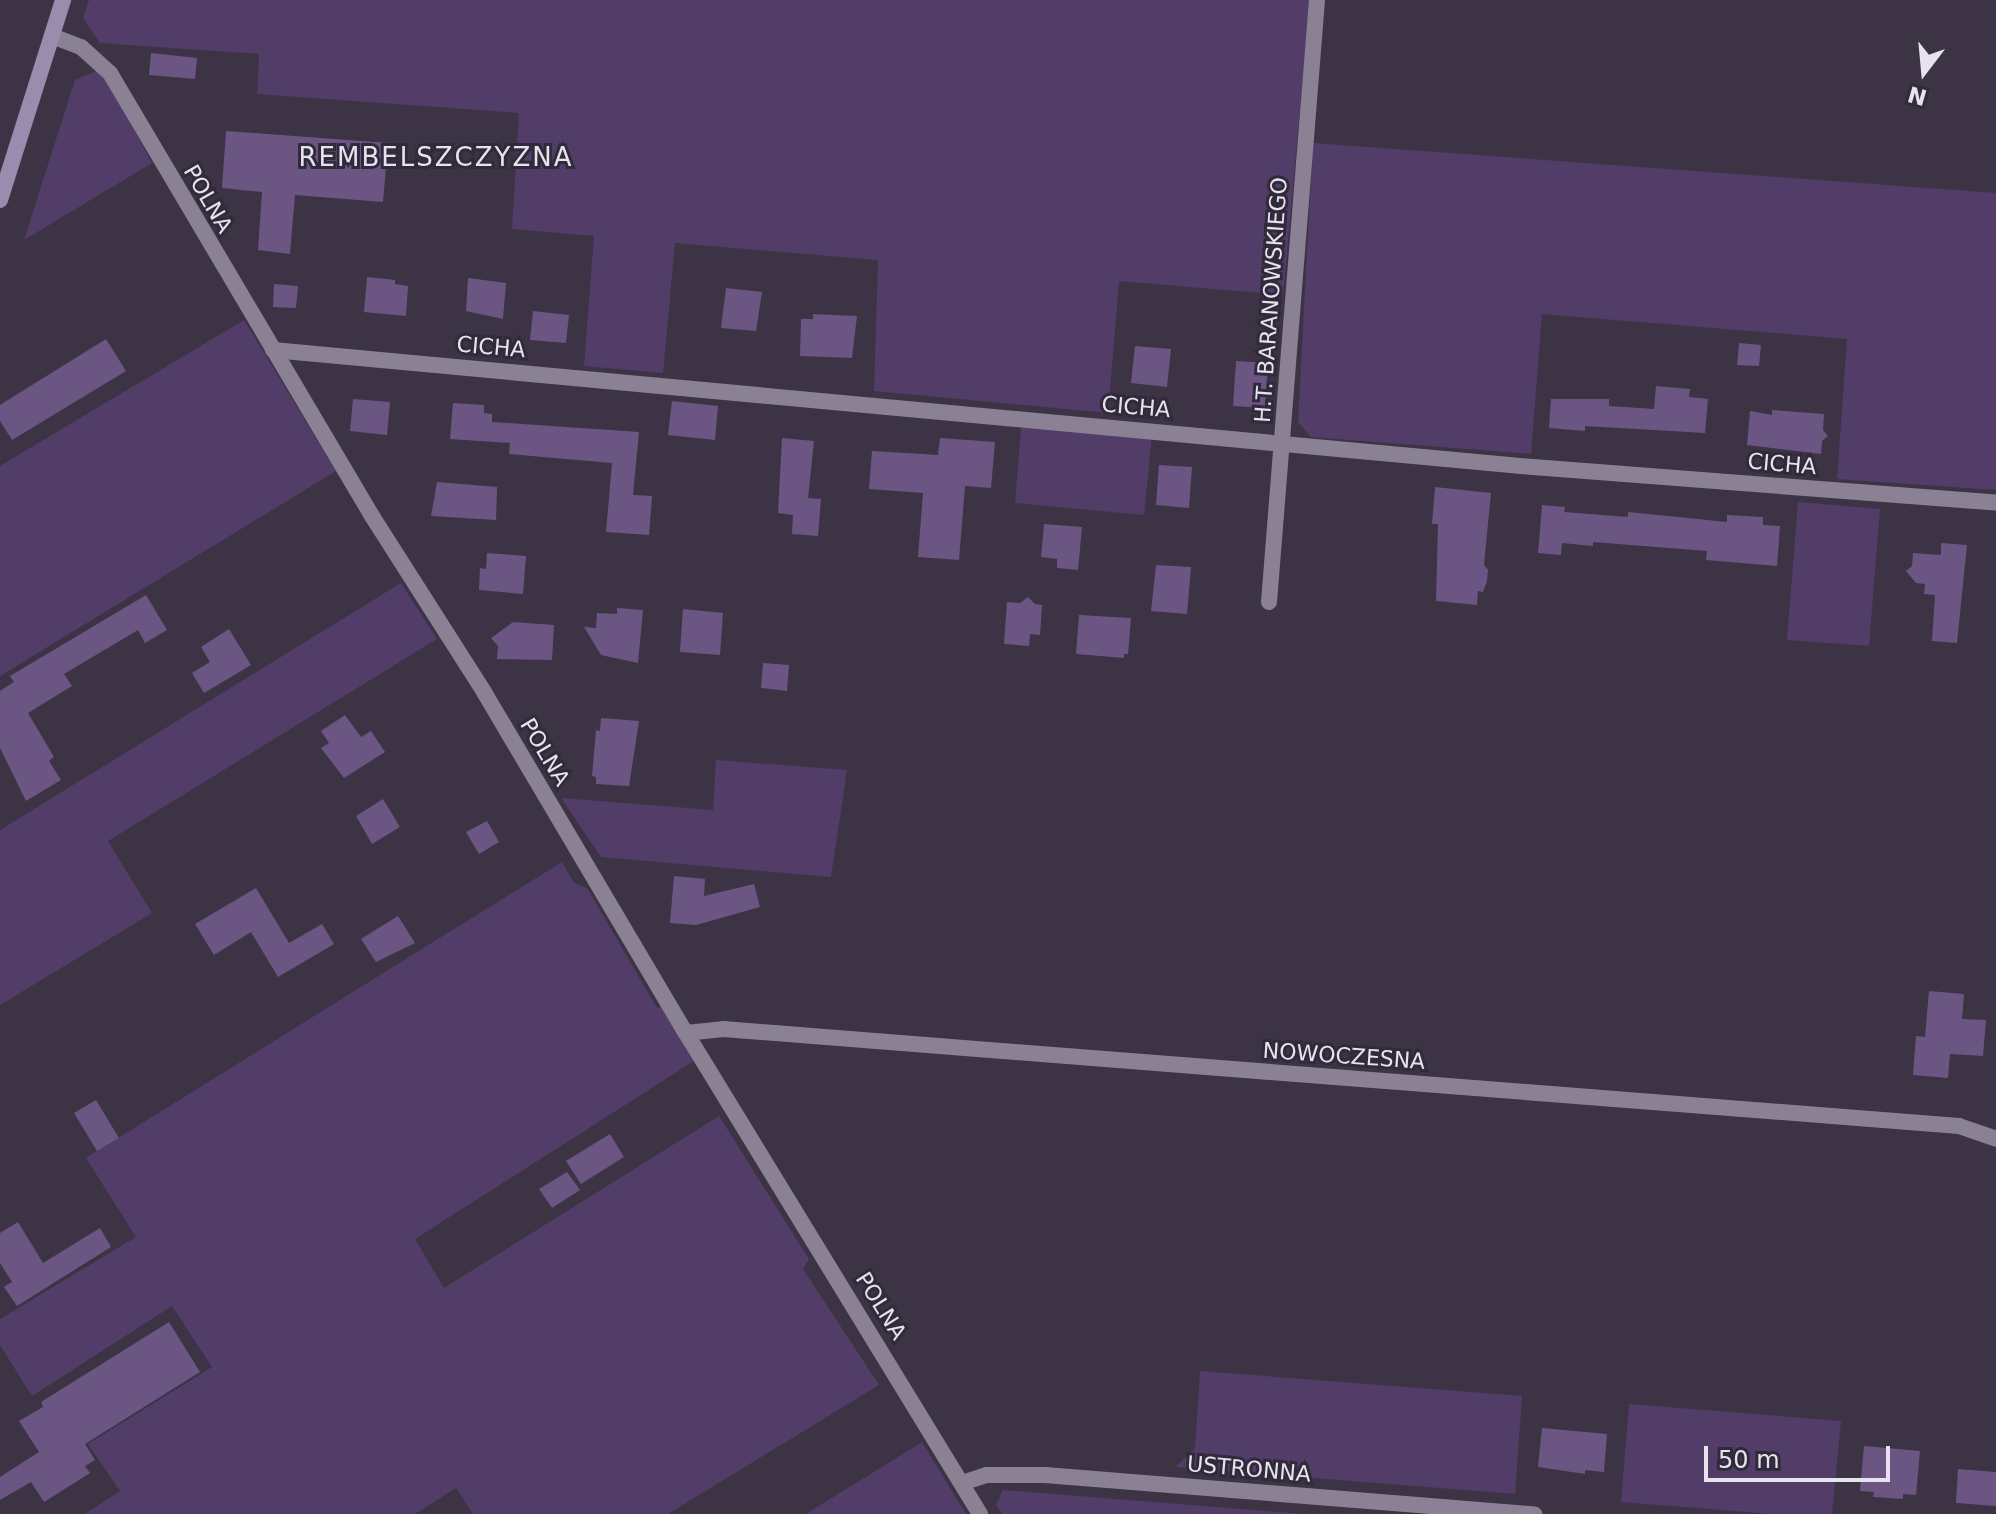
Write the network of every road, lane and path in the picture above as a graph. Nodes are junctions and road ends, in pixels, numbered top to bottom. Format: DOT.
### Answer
graph roads {
  1 [pos="63,0"];
  2 [pos="1317,0"];
  3 [pos="52,36"];
  4 [pos="0,200"];
  5 [pos="273,350"];
  6 [pos="1282,443"];
  7 [pos="1996,503"];
  8 [pos="1269,602"];
  9 [pos="686,1033"];
  10 [pos="1996,1139"];
  11 [pos="962,1483"];
  12 [pos="980,1514"];
  13 [pos="1534,1514"];
  1 -- 3 [label="main road"];
  2 -- 6 [label="street, H.T. BARANOWSKIEGO"];
  3 -- 4 [label="main road"];
  3 -- 5 [label="street, POLNA"];
  5 -- 6 [label="street, CICHA"];
  5 -- 9 [label="street, POLNA"];
  6 -- 7 [label="street, CICHA"];
  6 -- 8 [label="street, H.T. BARANOWSKIEGO"];
  9 -- 10 [label="street, NOWOCZESNA"];
  9 -- 11 [label="street, POLNA"];
  11 -- 12 [label="street, POLNA"];
  11 -- 13 [label="street, USTRONNA"];
}
